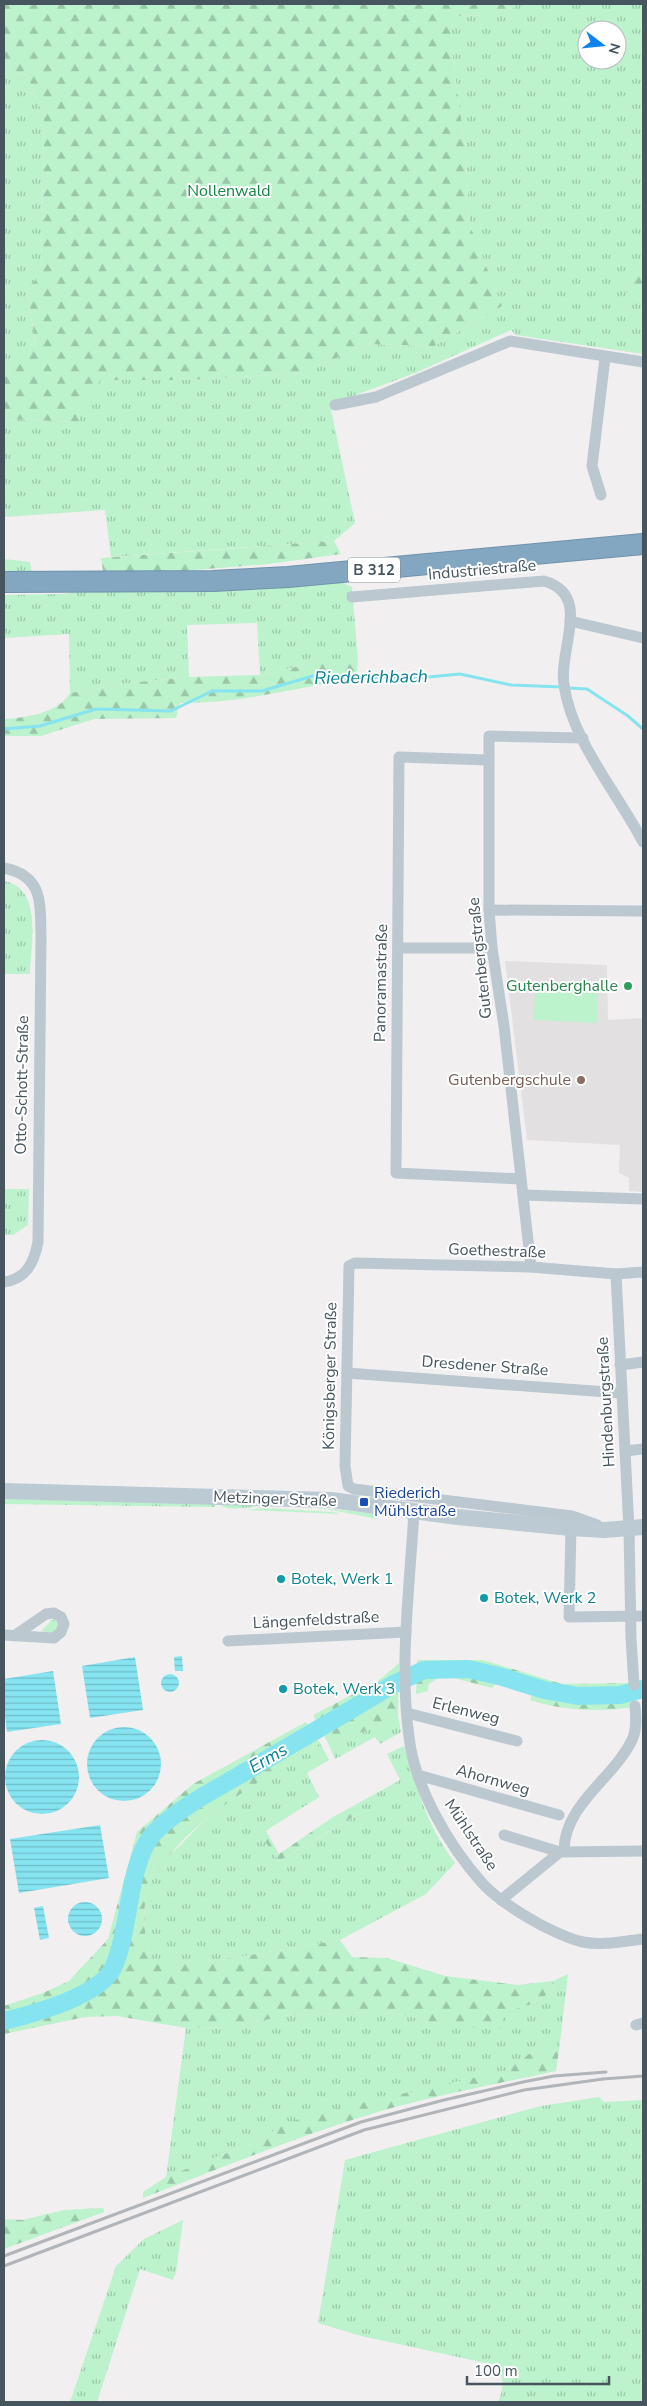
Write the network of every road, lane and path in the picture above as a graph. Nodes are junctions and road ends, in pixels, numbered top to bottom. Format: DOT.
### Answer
graph roads {
  1 [pos="605,358"];
  2 [pos="643,362"];
  3 [pos="336,406"];
  4 [pos="601,495"];
  5 [pos="643,544"];
  6 [pos="4,582"];
  7 [pos="352,597"];
  8 [pos="570,621"];
  9 [pos="643,638"];
  10 [pos="582,738"];
  11 [pos="489,760"];
  12 [pos="643,842"];
  13 [pos="4,868"];
  14 [pos="489,910"];
  15 [pos="643,911"];
  16 [pos="398,948"];
  17 [pos="492,948"];
  18 [pos="521,1178"];
  19 [pos="524,1194"];
  20 [pos="643,1199"];
  21 [pos="349,1266"];
  22 [pos="532,1267"];
  23 [pos="643,1272"];
  24 [pos="616,1274"];
  25 [pos="4,1282"];
  26 [pos="643,1362"];
  27 [pos="620,1365"];
  28 [pos="347,1373"];
  29 [pos="621,1392"];
  30 [pos="643,1449"];
  31 [pos="625,1451"];
  32 [pos="348,1486"];
  33 [pos="4,1491"];
  34 [pos="414,1511"];
  35 [pos="572,1528"];
  36 [pos="636,1528"];
  37 [pos="604,1530"];
  38 [pos="637,1617"];
  39 [pos="406,1632"];
  40 [pos="9,1635"];
  41 [pos="228,1641"];
  42 [pos="634,1685"];
  43 [pos="635,1706"];
  44 [pos="407,1713"];
  45 [pos="638,1740"];
  46 [pos="516,1741"];
  47 [pos="418,1775"];
  48 [pos="559,1815"];
  49 [pos="504,1834"];
  50 [pos="562,1851"];
  51 [pos="643,1851"];
  52 [pos="501,1900"];
  53 [pos="643,1939"];
  1 -- 2 [label="street"];
  1 -- 3 [label="street"];
  1 -- 4 [label="street"];
  5 -- 6 [label="highway, B 312"];
  7 -- 8 [label="street, Industriestraße"];
  8 -- 9 [label="street"];
  8 -- 10 [label="street"];
  10 -- 11 [label="street, Gutenbergstraße"];
  10 -- 12 [label="street"];
  11 -- 14 [label="street, Gutenbergstraße"];
  11 -- 16 [label="street, Panoramastraße"];
  13 -- 25 [label="street, Otto-Schott-Straße"];
  14 -- 15 [label="street"];
  14 -- 17 [label="street, Gutenbergstraße"];
  16 -- 17 [label="street"];
  16 -- 18 [label="street, Panoramastraße"];
  17 -- 18 [label="street, Gutenbergstraße"];
  18 -- 19 [label="street, Gutenbergstraße"];
  19 -- 20 [label="street"];
  19 -- 22 [label="street, Gutenbergstraße"];
  21 -- 22 [label="street, Goethestraße"];
  21 -- 28 [label="street, Königsberger Straße"];
  22 -- 24 [label="street, Goethestraße"];
  23 -- 24 [label="street, Goethestraße"];
  24 -- 27 [label="street, Hindenburgstraße"];
  26 -- 27 [label="street"];
  27 -- 29 [label="street, Hindenburgstraße"];
  28 -- 29 [label="street, Dresdener Straße"];
  28 -- 32 [label="street, Königsberger Straße"];
  29 -- 31 [label="street, Hindenburgstraße"];
  30 -- 31 [label="street"];
  31 -- 36 [label="street, Hindenburgstraße"];
  32 -- 37 [label="street, Metzinger Straße"];
  33 -- 34 [label="street, Metzinger Straße"];
  34 -- 35 [label="street, Metzinger Straße"];
  34 -- 39 [label="street, Mühlstraße"];
  35 -- 37 [label="street, Metzinger Straße"];
  35 -- 38 [label="street"];
  36 -- 37 [label="street, Metzinger Straße"];
  36 -- 38 [label="street, Hindenburgstraße"];
  38 -- 42 [label="street, Hindenburgstraße"];
  39 -- 41 [label="street, Längenfeldstraße"];
  39 -- 44 [label="street, Mühlstraße"];
  40 -- 40 [label="street"];
  43 -- 45 [label="street"];
  44 -- 46 [label="street, Erlenweg"];
  44 -- 47 [label="street, Mühlstraße"];
  45 -- 50 [label="street"];
  47 -- 48 [label="street, Ahornweg"];
  47 -- 52 [label="street, Mühlstraße"];
  49 -- 50 [label="street"];
  50 -- 51 [label="street"];
  50 -- 52 [label="street"];
  52 -- 53 [label="street, Mühlstraße"];
}
